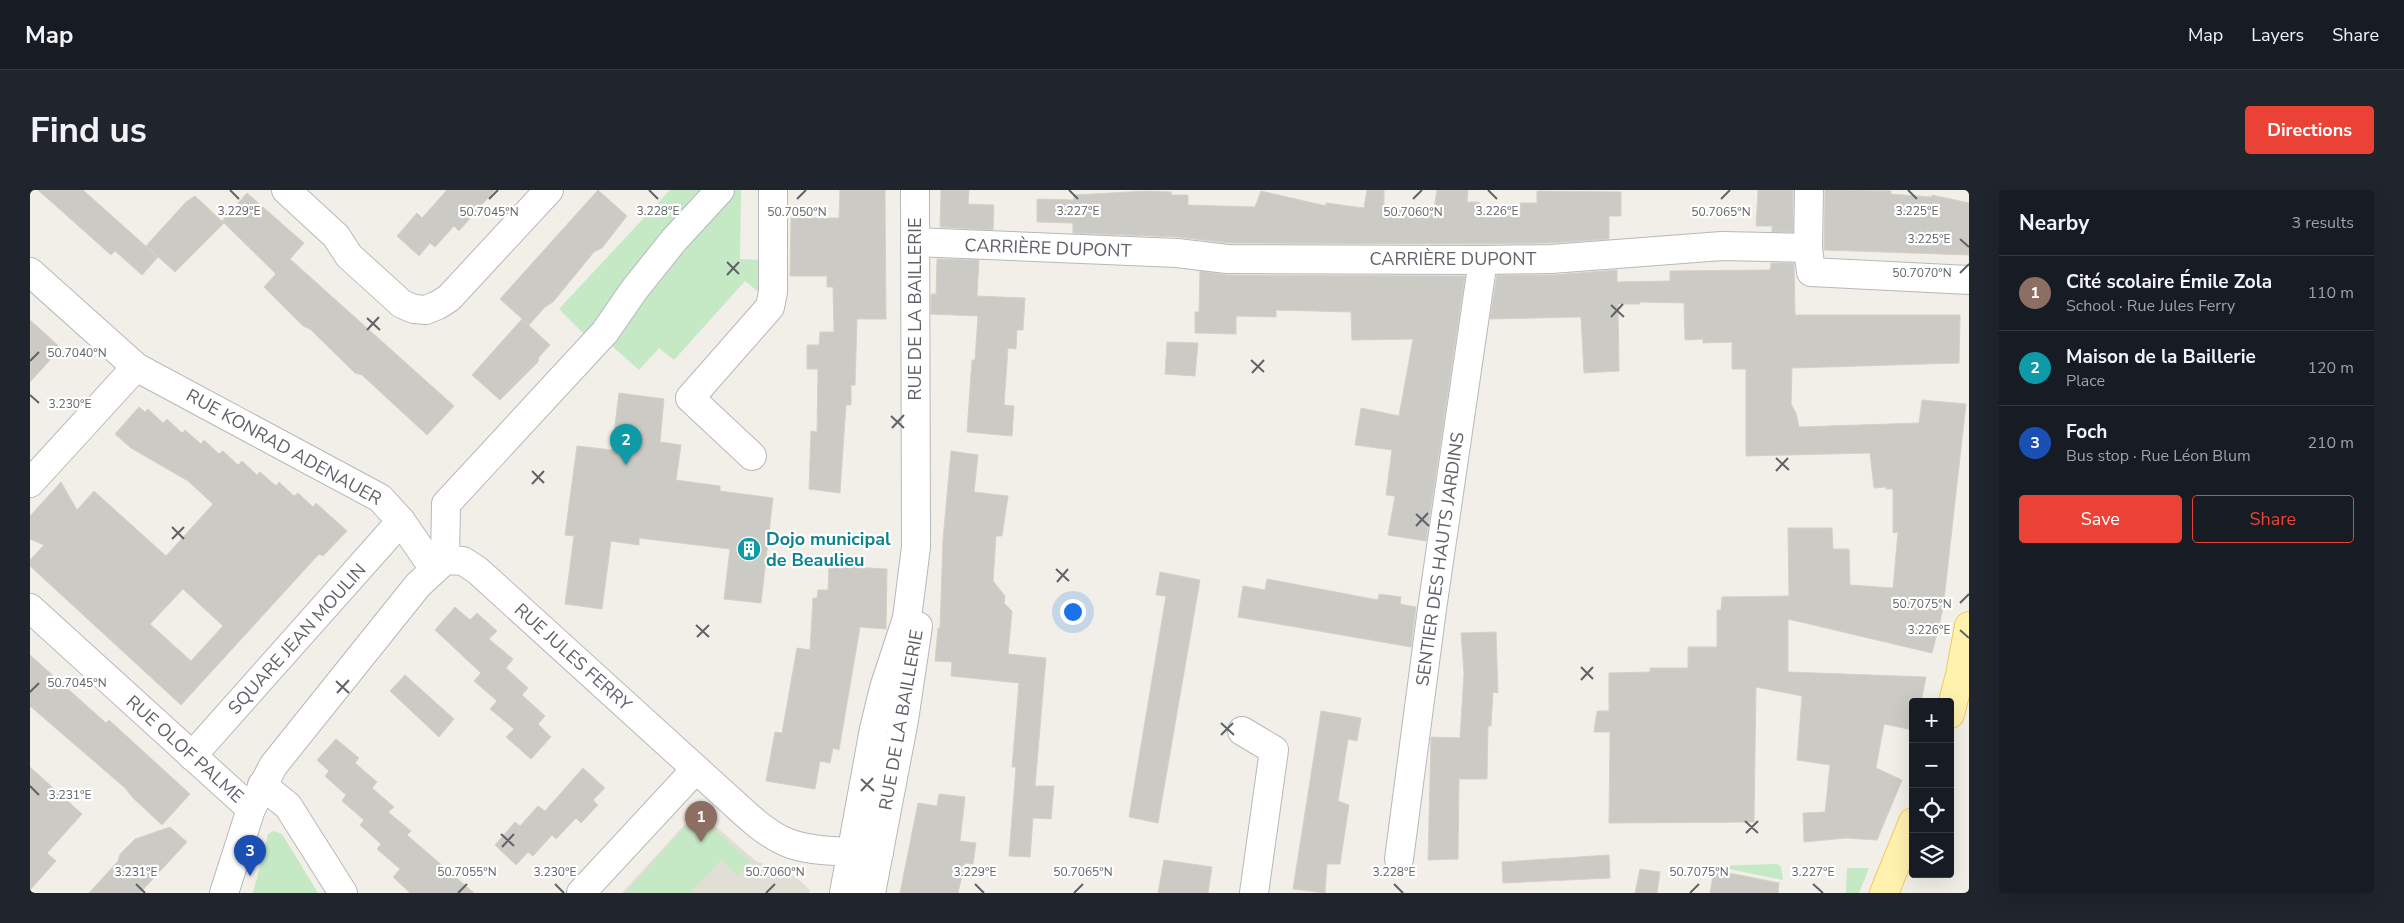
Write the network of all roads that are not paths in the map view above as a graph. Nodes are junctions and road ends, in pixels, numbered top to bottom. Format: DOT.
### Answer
graph roads {
  1 [pos="286,190"];
  2 [pos="549,190"];
  3 [pos="720,190"];
  4 [pos="773,190"];
  5 [pos="915,190"];
  6 [pos="1809,190"];
  7 [pos="915,242"];
  8 [pos="1808,248"];
  9 [pos="1483,260"];
  10 [pos="30,272"];
  11 [pos="1969,280"];
  12 [pos="136,367"];
  13 [pos="752,456"];
  14 [pos="30,483"];
  15 [pos="402,521"];
  16 [pos="916,547"];
  17 [pos="439,564"];
  18 [pos="30,608"];
  19 [pos="1969,626"];
  20 [pos="1953,698"];
  21 [pos="1242,731"];
  22 [pos="192,756"];
  23 [pos="696,769"];
  24 [pos="256,797"];
  25 [pos="1909,832"];
  26 [pos="851,851"];
  27 [pos="879,853"];
  28 [pos="1399,859"];
  29 [pos="224,893"];
  30 [pos="343,893"];
  31 [pos="581,893"];
  32 [pos="844,893"];
  33 [pos="871,893"];
  34 [pos="1254,893"];
  35 [pos="1884,893"];
  1 -- 2 [label="street"];
  3 -- 17 [label="street"];
  4 -- 13 [label="street"];
  5 -- 7 [label="street, RUE DE LA BAILLERIE"];
  6 -- 8 [label="street"];
  7 -- 9 [label="street, CARRIÈRE DUPONT"];
  7 -- 16 [label="street, RUE DE LA BAILLERIE"];
  8 -- 9 [label="street, CARRIÈRE DUPONT"];
  8 -- 11 [label="street"];
  9 -- 28 [label="street, SENTIER DES HAUTS JARDINS"];
  10 -- 12 [label="street, RUE KONRAD ADENAUER"];
  12 -- 14 [label="street"];
  12 -- 15 [label="street, RUE KONRAD ADENAUER"];
  15 -- 17 [label="street, RUE KONRAD ADENAUER"];
  15 -- 22 [label="street, SQUARE JEAN MOULIN"];
  16 -- 26 [label="street, RUE DE LA BAILLERIE"];
  16 -- 27 [label="street, RUE DE LA BAILLERIE"];
  17 -- 23 [label="street, RUE JULES FERRY"];
  17 -- 24 [label="street"];
  18 -- 22 [label="street, RUE OLOF PALME"];
  19 -- 20 [label="main road"];
  21 -- 34 [label="street"];
  22 -- 24 [label="street, RUE OLOF PALME"];
  23 -- 26 [label="street, RUE JULES FERRY"];
  23 -- 31 [label="street"];
  24 -- 29 [label="street"];
  24 -- 30 [label="street, RUE OLOF PALME"];
  25 -- 35 [label="main road"];
  26 -- 27 [label="street, RUE JULES FERRY"];
  26 -- 32 [label="street, RUE DE LA BAILLERIE"];
  27 -- 33 [label="street, RUE DE LA BAILLERIE"];
}
